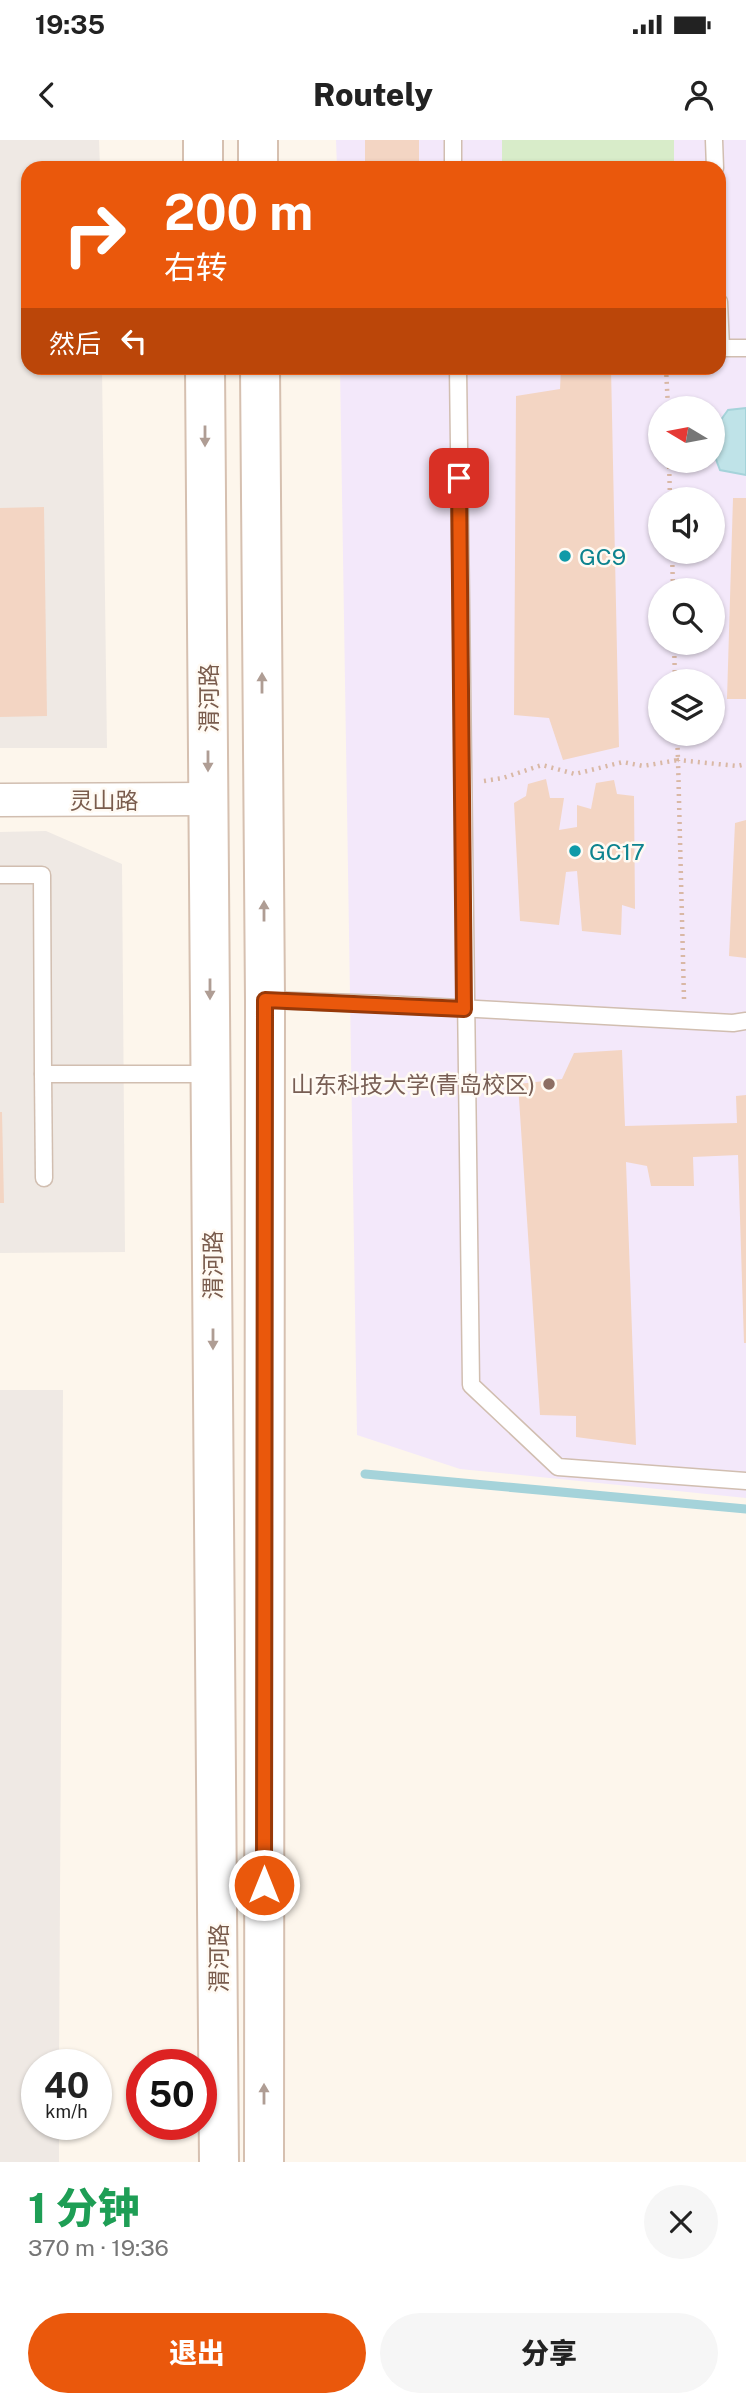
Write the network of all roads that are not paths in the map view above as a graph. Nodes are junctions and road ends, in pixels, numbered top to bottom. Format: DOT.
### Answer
graph roads {
  1 [pos="203,140"];
  2 [pos="258,140"];
  3 [pos="453,140"];
  4 [pos="714,140"];
  5 [pos="203,161"];
  6 [pos="258,161"];
  7 [pos="453,161"];
  8 [pos="715,161"];
  9 [pos="726,348"];
  10 [pos="746,348"];
  11 [pos="205,375"];
  12 [pos="260,375"];
  13 [pos="458,375"];
  14 [pos="208,799"];
  15 [pos="0,800"];
  16 [pos="0,875"];
  17 [pos="265,1000"];
  18 [pos="464,1009"];
  19 [pos="746,1021"];
  20 [pos="43,1074"];
  21 [pos="211,1074"];
  22 [pos="44,1178"];
  23 [pos="746,1481"];
  24 [pos="219,2162"];
  25 [pos="264,2162"];
  1 -- 5 [label="main road"];
  2 -- 6 [label="main road"];
  3 -- 7 [label="lane"];
  4 -- 8 [label="lane"];
  9 -- 10 [label="lane"];
  11 -- 14 [label="main road, 渭河路, one-way"];
  17 -- 12 [label="main road, 渭河路, one-way"];
  13 -- 18 [label="lane"];
  14 -- 15 [label="street, 灵山路"];
  14 -- 21 [label="main road, 渭河路, one-way"];
  16 -- 20 [label="lane"];
  17 -- 18 [label="lane"];
  25 -- 17 [label="main road, 渭河路, one-way"];
  18 -- 19 [label="lane"];
  18 -- 23 [label="lane"];
  20 -- 21 [label="lane"];
  20 -- 22 [label="lane"];
  21 -- 24 [label="main road, 渭河路, one-way"];
}
